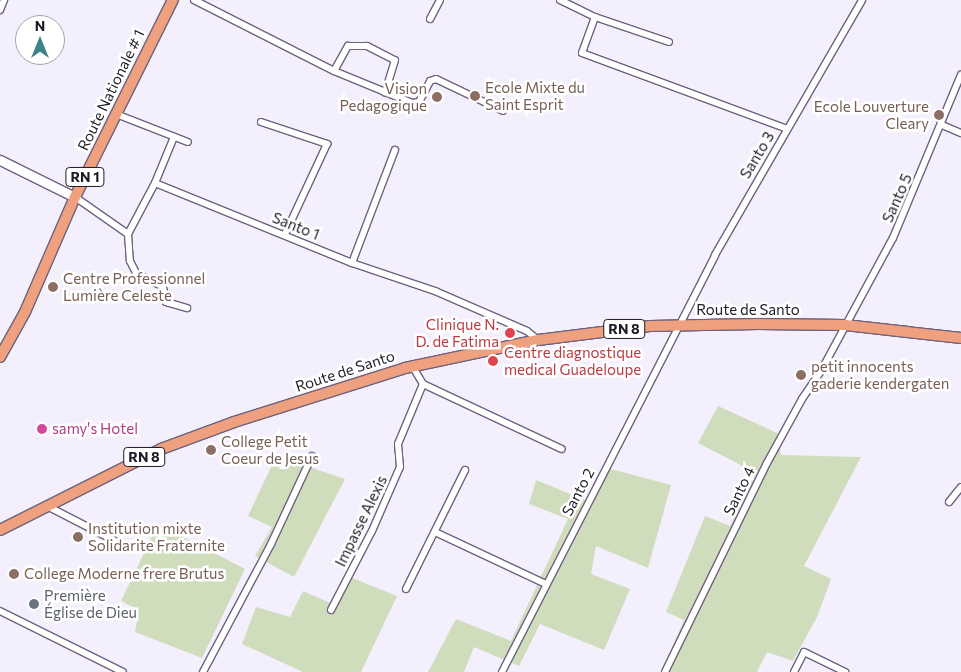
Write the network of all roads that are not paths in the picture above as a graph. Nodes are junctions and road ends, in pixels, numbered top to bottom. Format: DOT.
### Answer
graph roads {
  1 [pos="173,0"];
  2 [pos="194,0"];
  3 [pos="440,0"];
  4 [pos="560,0"];
  5 [pos="862,0"];
  6 [pos="596,17"];
  7 [pos="430,18"];
  8 [pos="669,42"];
  9 [pos="334,71"];
  10 [pos="961,75"];
  11 [pos="385,92"];
  12 [pos="503,112"];
  13 [pos="116,114"];
  14 [pos="262,122"];
  15 [pos="942,124"];
  16 [pos="787,129"];
  17 [pos="961,133"];
  18 [pos="174,136"];
  19 [pos="188,142"];
  20 [pos="395,150"];
  21 [pos="0,160"];
  22 [pos="155,183"];
  23 [pos="75,197"];
  24 [pos="128,234"];
  25 [pos="285,234"];
  26 [pos="352,263"];
  27 [pos="187,308"];
  28 [pos="845,325"];
  29 [pos="678,326"];
  30 [pos="961,338"];
  31 [pos="538,340"];
  32 [pos="0,356"];
  33 [pos="412,366"];
  34 [pos="423,384"];
  35 [pos="562,449"];
  36 [pos="312,456"];
  37 [pos="465,470"];
  38 [pos="961,487"];
  39 [pos="949,502"];
  40 [pos="46,506"];
  41 [pos="0,530"];
  42 [pos="435,532"];
  43 [pos="119,543"];
  44 [pos="546,584"];
  45 [pos="406,589"];
  46 [pos="0,610"];
  47 [pos="331,610"];
  48 [pos="123,672"];
  49 [pos="203,672"];
  50 [pos="502,672"];
  51 [pos="665,672"];
  52 [pos="794,672"];
  53 [pos="846,672"];
  1 -- 13 [label="main road, Route Nationale # 1 / RN 1"];
  2 -- 9 [label="street"];
  3 -- 7 [label="street"];
  4 -- 6 [label="street"];
  5 -- 16 [label="street, Santo 3"];
  6 -- 8 [label="street"];
  6 -- 16 [label="street"];
  9 -- 11 [label="street"];
  9 -- 11 [label="street"];
  10 -- 15 [label="street, Santo 5"];
  11 -- 12 [label="street"];
  13 -- 18 [label="street"];
  13 -- 23 [label="main road, Route Nationale # 1 / RN 1"];
  14 -- 25 [label="street"];
  15 -- 17 [label="street"];
  15 -- 28 [label="street, Santo 5"];
  16 -- 29 [label="street, Santo 3"];
  18 -- 19 [label="street"];
  18 -- 22 [label="street"];
  20 -- 26 [label="street"];
  21 -- 23 [label="main road"];
  22 -- 24 [label="street"];
  22 -- 25 [label="street, Santo 1"];
  23 -- 24 [label="street"];
  23 -- 32 [label="main road, Route Nationale # 1 / RN 1"];
  24 -- 27 [label="street"];
  25 -- 26 [label="street, Santo 1"];
  26 -- 31 [label="street, Santo 1"];
  28 -- 29 [label="main road, Route de Santo / RN 8"];
  28 -- 30 [label="main road, Route de Santo / RN 8"];
  28 -- 51 [label="street, Santo 4"];
  29 -- 31 [label="main road, Route de Santo / RN 8"];
  29 -- 44 [label="street, Santo 2"];
  31 -- 33 [label="main road, Route de Santo / RN 8"];
  33 -- 34 [label="street"];
  33 -- 40 [label="main road, Route de Santo / RN 8"];
  34 -- 35 [label="street"];
  34 -- 47 [label="street, Impasse Alexis"];
  36 -- 49 [label="street"];
  37 -- 42 [label="street"];
  38 -- 39 [label="street"];
  40 -- 41 [label="main road, Route de Santo / RN 8"];
  40 -- 43 [label="street"];
  42 -- 44 [label="street"];
  42 -- 45 [label="street"];
  44 -- 50 [label="street, Santo 2"];
  46 -- 48 [label="street"];
  52 -- 53 [label="street"];
}
